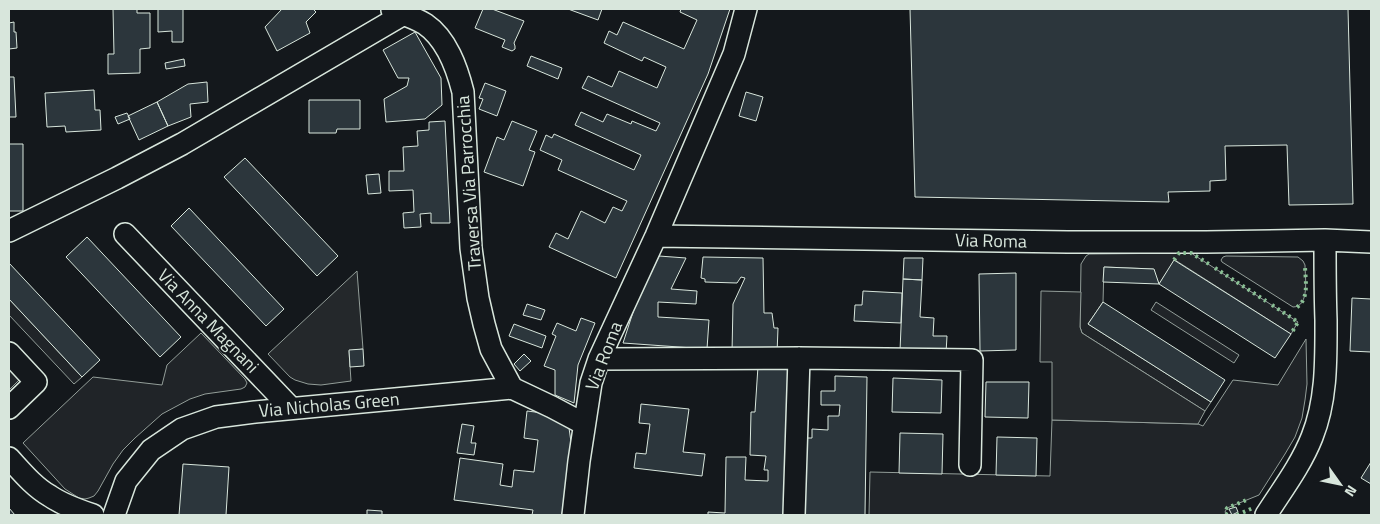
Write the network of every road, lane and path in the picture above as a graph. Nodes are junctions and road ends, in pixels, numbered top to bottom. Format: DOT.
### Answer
graph roads {
  1 [pos="746,9"];
  2 [pos="395,11"];
  3 [pos="9,231"];
  4 [pos="125,234"];
  5 [pos="656,236"];
  6 [pos="1325,240"];
  7 [pos="1371,242"];
  8 [pos="9,353"];
  9 [pos="799,358"];
  10 [pos="599,359"];
  11 [pos="512,388"];
  12 [pos="9,408"];
  13 [pos="291,408"];
  14 [pos="584,424"];
  15 [pos="9,458"];
  16 [pos="970,466"];
  17 [pos="94,515"];
  18 [pos="114,515"];
  19 [pos="573,515"];
  20 [pos="794,515"];
  21 [pos="1266,515"];
  1 -- 5 [label="street, Via Roma"];
  2 -- 3 [label="street"];
  2 -- 11 [label="street, Traversa Via Parrocchia"];
  4 -- 13 [label="street, Via Anna Magnani"];
  5 -- 6 [label="street, Via Roma"];
  5 -- 10 [label="street, Via Roma"];
  6 -- 7 [label="street, Via Roma"];
  6 -- 21 [label="street"];
  8 -- 12 [label="street"];
  9 -- 10 [label="street"];
  9 -- 16 [label="street"];
  9 -- 20 [label="street"];
  10 -- 14 [label="street, Via Roma"];
  11 -- 13 [label="street, Via Nicholas Green"];
  11 -- 14 [label="street"];
  13 -- 18 [label="street, Via Nicholas Green"];
  14 -- 19 [label="street, Via Roma"];
  15 -- 17 [label="street"];
}
